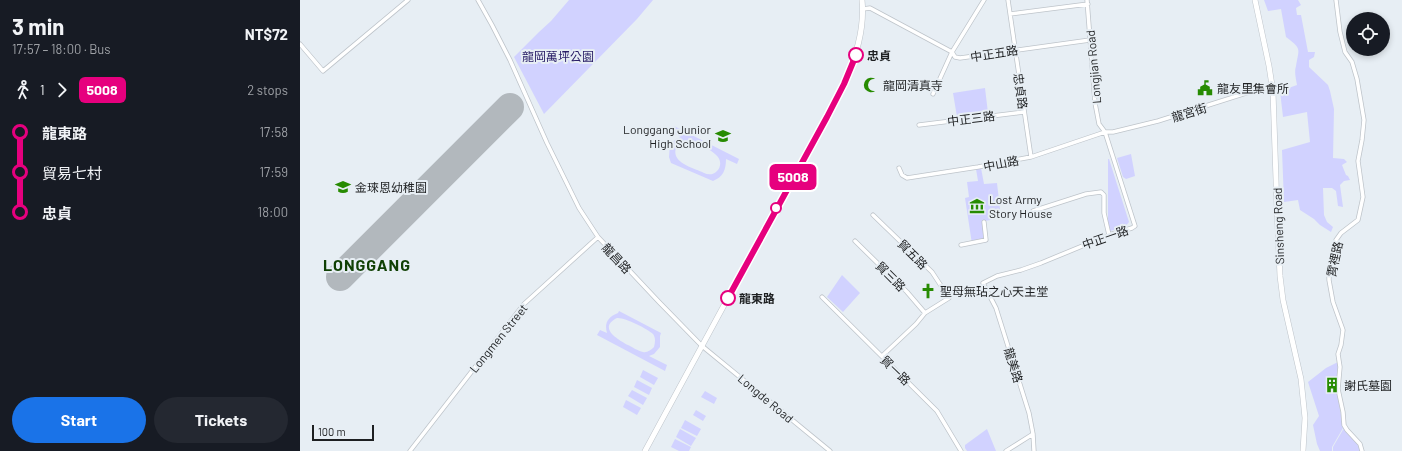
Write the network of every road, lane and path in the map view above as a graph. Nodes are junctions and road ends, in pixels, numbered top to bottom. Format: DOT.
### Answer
graph roads {
  1 [pos="408,0"];
  2 [pos="478,0"];
  3 [pos="862,0"];
  4 [pos="984,0"];
  5 [pos="1008,0"];
  6 [pos="1255,0"];
  7 [pos="1336,0"];
  8 [pos="1088,2"];
  9 [pos="863,9"];
  10 [pos="1010,14"];
  11 [pos="1090,40"];
  12 [pos="300,44"];
  13 [pos="1015,50"];
  14 [pos="952,52"];
  15 [pos="1272,85"];
  16 [pos="933,94"];
  17 [pos="1024,112"];
  18 [pos="919,125"];
  19 [pos="1105,132"];
  20 [pos="1031,157"];
  21 [pos="898,168"];
  22 [pos="1033,211"];
  23 [pos="873,215"];
  24 [pos="984,222"];
  25 [pos="1109,234"];
  26 [pos="598,237"];
  27 [pos="855,242"];
  28 [pos="961,245"];
  29 [pos="983,282"];
  30 [pos="822,297"];
  31 [pos="925,313"];
  32 [pos="702,346"];
  33 [pos="882,356"];
  34 [pos="1033,434"];
  35 [pos="410,451"];
  36 [pos="645,451"];
  37 [pos="830,451"];
  38 [pos="961,451"];
  39 [pos="1006,451"];
  40 [pos="1034,451"];
  41 [pos="1303,451"];
  42 [pos="1362,451"];
  1 -- 12 [label="street"];
  2 -- 26 [label="street, 龍昌路"];
  3 -- 9 [label="street"];
  4 -- 14 [label="street"];
  5 -- 10 [label="street, 忠貞路"];
  6 -- 15 [label="street, Sinsheng Road"];
  7 -- 42 [label="street, 霄裡路"];
  8 -- 10 [label="street"];
  8 -- 11 [label="street, Longjian Road"];
  9 -- 14 [label="street, 中正五路"];
  9 -- 32 [label="street"];
  10 -- 13 [label="street, 忠貞路"];
  11 -- 13 [label="street, 中正五路"];
  11 -- 19 [label="street, Longjian Road"];
  13 -- 14 [label="street, 中正五路"];
  13 -- 17 [label="street, 忠貞路"];
  14 -- 16 [label="street"];
  15 -- 19 [label="street, 龍宮街"];
  15 -- 41 [label="street, Sinsheng Road"];
  17 -- 18 [label="street, 中正三路"];
  17 -- 20 [label="street, 忠貞路"];
  19 -- 20 [label="street, 中山路"];
  19 -- 25 [label="street, 中正一路"];
  20 -- 21 [label="street, 中山路"];
  22 -- 25 [label="street"];
  23 -- 31 [label="street, 貿五路"];
  24 -- 28 [label="street"];
  25 -- 29 [label="street, 中正一路"];
  26 -- 32 [label="street, 龍昌路"];
  26 -- 35 [label="street, Longmen Street"];
  27 -- 31 [label="street, 貿三路"];
  29 -- 34 [label="street, 龍美路"];
  30 -- 33 [label="street, 貿一路"];
  31 -- 33 [label="street"];
  32 -- 36 [label="street"];
  32 -- 37 [label="street, Longde Road"];
  33 -- 38 [label="street, 貿一路"];
  34 -- 39 [label="street"];
  34 -- 40 [label="street, 龍美路"];
}
